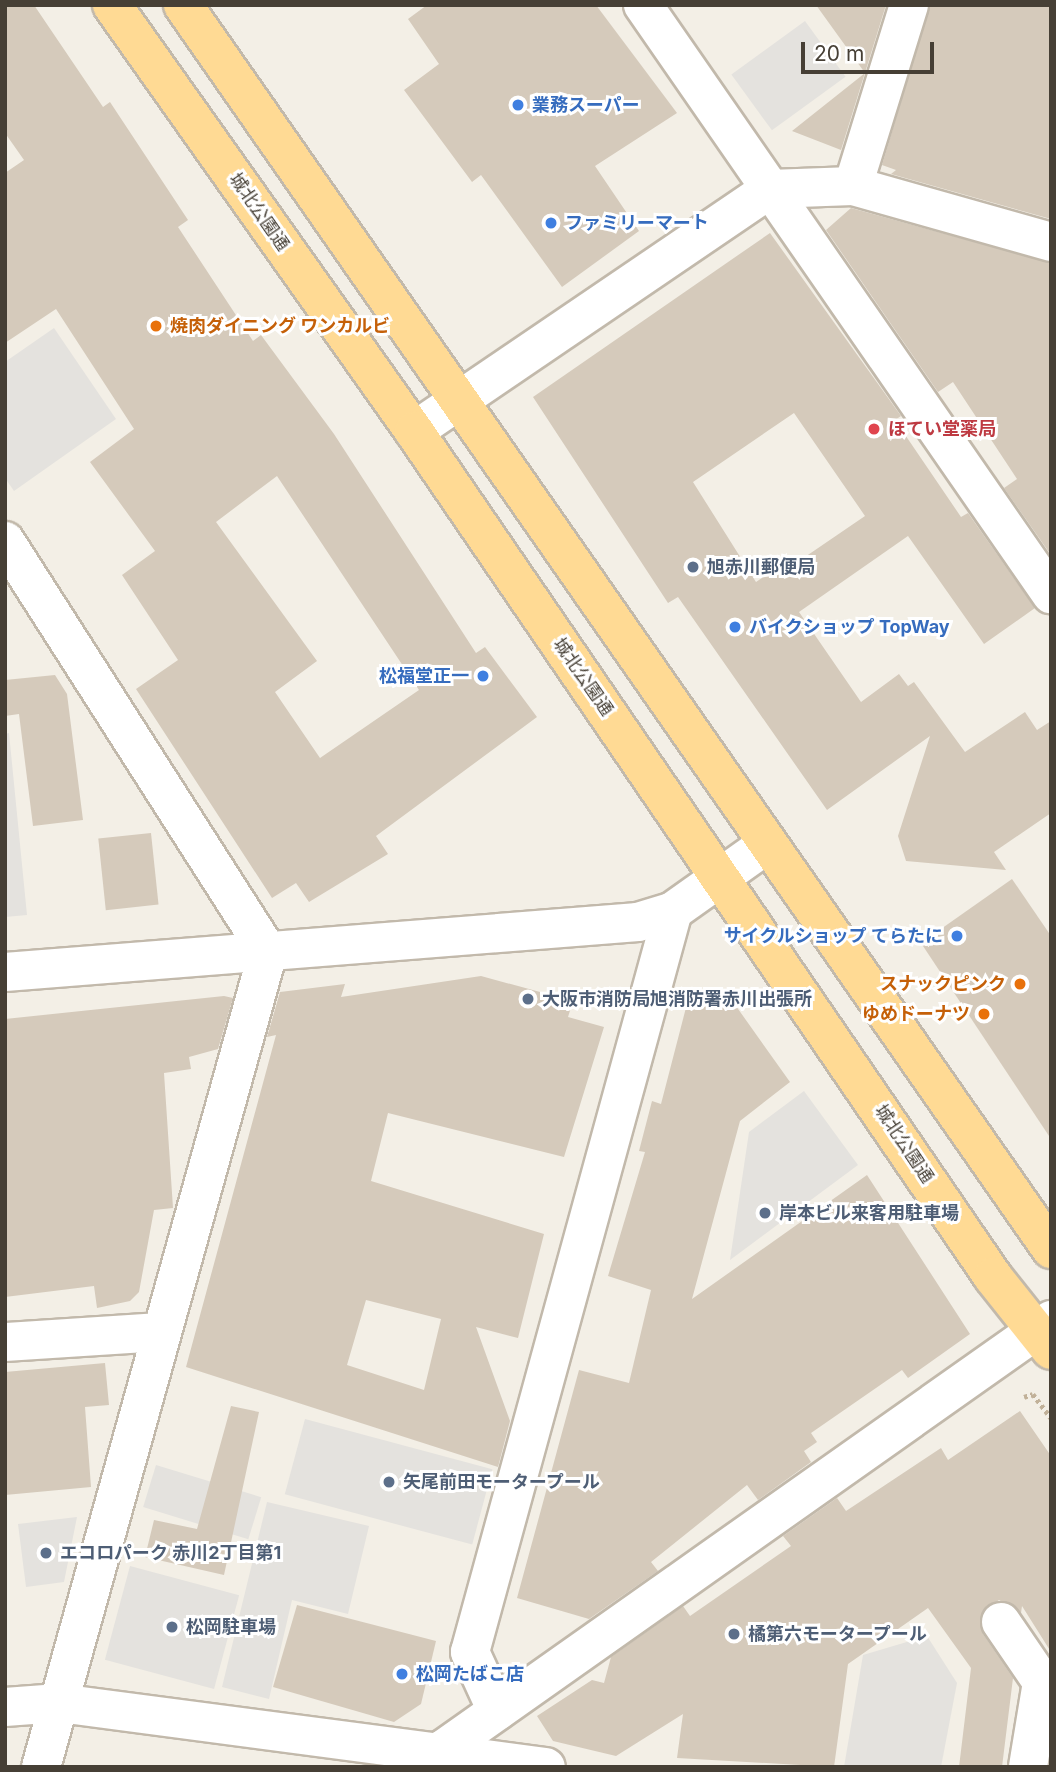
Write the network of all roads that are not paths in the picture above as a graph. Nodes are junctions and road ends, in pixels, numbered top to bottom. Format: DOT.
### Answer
graph roads {
  1 [pos="112,5"];
  2 [pos="183,5"];
  3 [pos="643,5"];
  4 [pos="909,5"];
  5 [pos="853,186"];
  6 [pos="771,189"];
  7 [pos="1051,242"];
  8 [pos="458,401"];
  9 [pos="414,431"];
  10 [pos="5,541"];
  11 [pos="1051,594"];
  12 [pos="766,845"];
  13 [pos="722,876"];
  14 [pos="673,911"];
  15 [pos="268,952"];
  16 [pos="5,972"];
  17 [pos="1051,1249"];
  18 [pos="161,1332"];
  19 [pos="1045,1334"];
  20 [pos="5,1342"];
  21 [pos="1001,1622"];
  22 [pos="60,1703"];
  23 [pos="5,1707"];
  24 [pos="497,1711"];
  25 [pos="440,1758"];
  26 [pos="41,1767"];
  27 [pos="546,1767"];
  28 [pos="1028,1767"];
  1 -- 9 [label="main road, 城北公園通"];
  2 -- 8 [label="main road"];
  3 -- 6 [label="street"];
  4 -- 5 [label="street"];
  5 -- 6 [label="street"];
  5 -- 7 [label="street"];
  6 -- 8 [label="street"];
  6 -- 11 [label="street"];
  8 -- 9 [label="street"];
  8 -- 12 [label="main road"];
  9 -- 13 [label="main road, 城北公園通"];
  10 -- 15 [label="street"];
  12 -- 13 [label="street"];
  12 -- 17 [label="main road"];
  13 -- 14 [label="street"];
  13 -- 19 [label="main road, 城北公園通"];
  14 -- 15 [label="street"];
  14 -- 24 [label="street"];
  15 -- 16 [label="street"];
  15 -- 18 [label="street"];
  18 -- 20 [label="street"];
  18 -- 22 [label="street"];
  19 -- 24 [label="street"];
  21 -- 28 [label="street"];
  22 -- 23 [label="street"];
  22 -- 25 [label="street"];
  22 -- 26 [label="street"];
  24 -- 25 [label="street"];
  25 -- 27 [label="street"];
}
